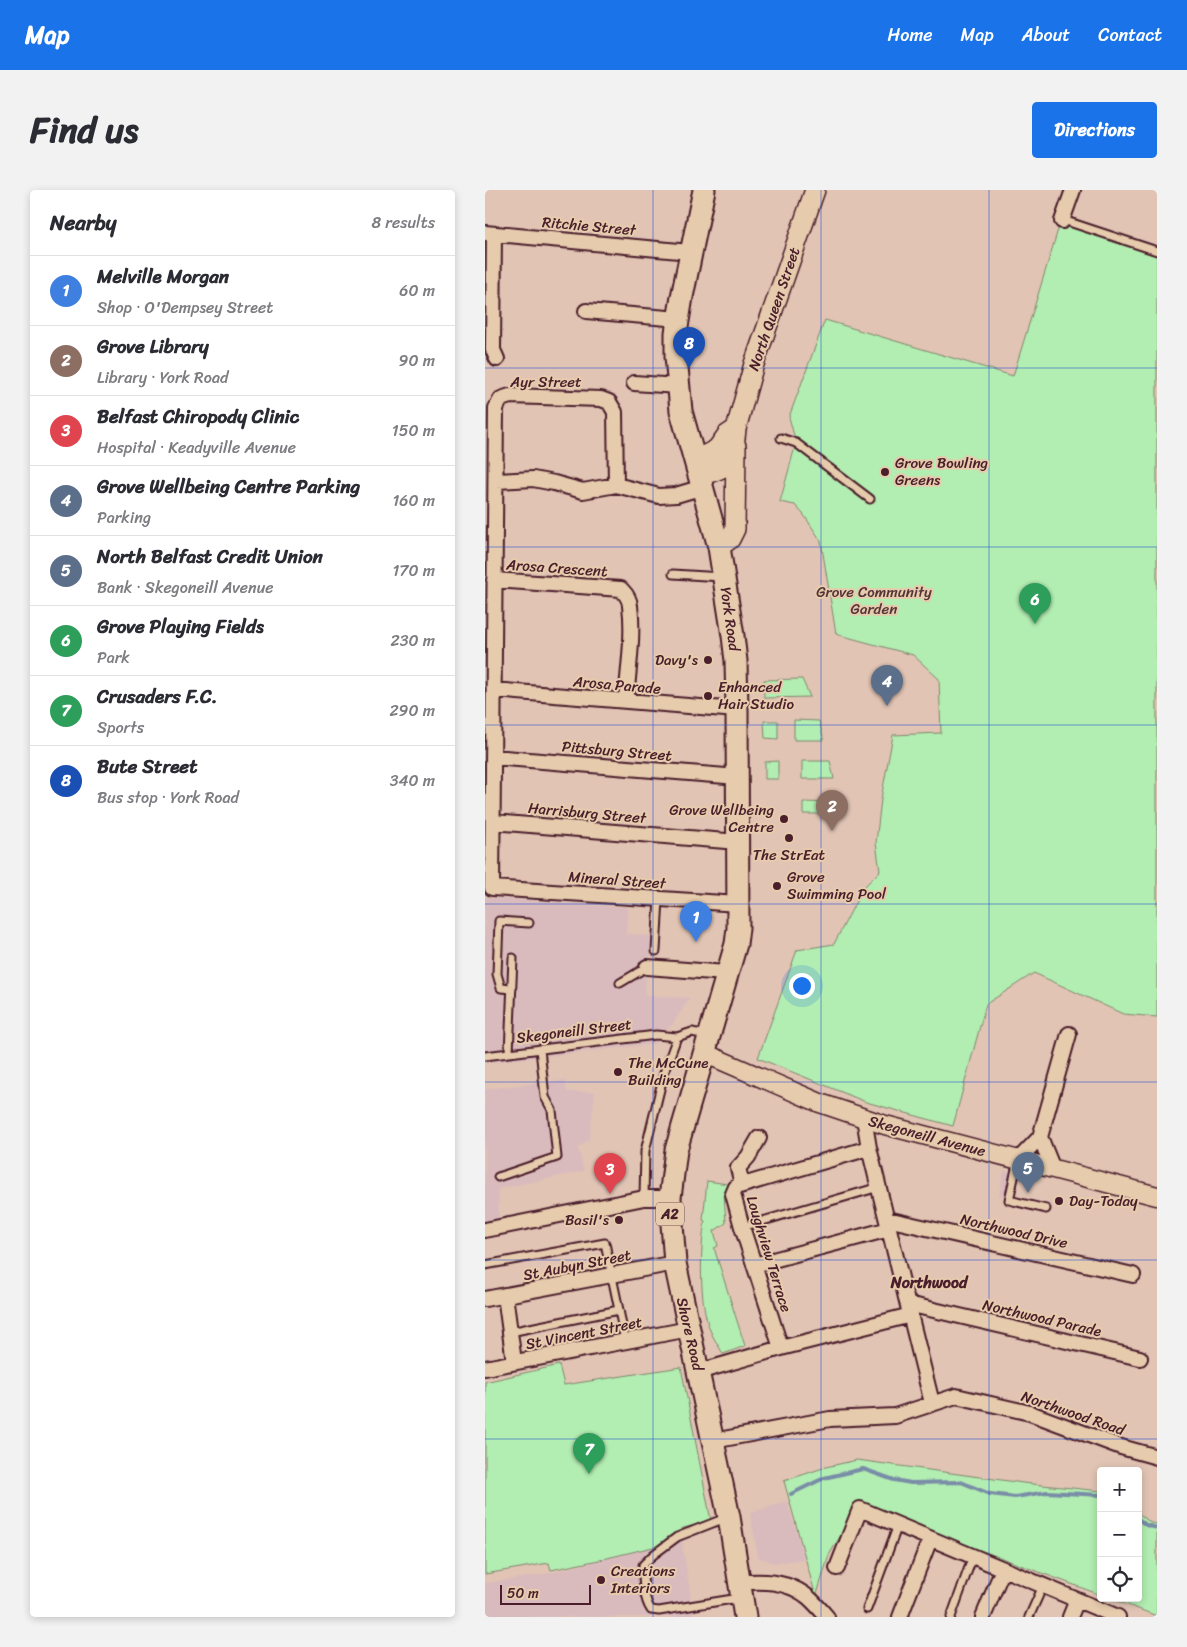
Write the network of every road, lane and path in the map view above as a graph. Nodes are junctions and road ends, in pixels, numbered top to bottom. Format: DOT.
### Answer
graph roads {
  1 [pos="703,190"];
  2 [pos="815,190"];
  3 [pos="1073,190"];
  4 [pos="1063,220"];
  5 [pos="489,233"];
  6 [pos="1157,251"];
  7 [pos="690,252"];
  8 [pos="586,311"];
  9 [pos="679,319"];
  10 [pos="497,359"];
  11 [pos="634,383"];
  12 [pos="677,386"];
  13 [pos="735,435"];
  14 [pos="781,438"];
  15 [pos="700,474"];
  16 [pos="497,481"];
  17 [pos="616,485"];
  18 [pos="871,499"];
  19 [pos="719,547"];
  20 [pos="673,574"];
  21 [pos="724,577"];
  22 [pos="494,580"];
  23 [pos="493,690"];
  24 [pos="626,701"];
  25 [pos="737,710"];
  26 [pos="493,758"];
  27 [pos="738,777"];
  28 [pos="493,822"];
  29 [pos="739,840"];
  30 [pos="492,888"];
  31 [pos="659,899"];
  32 [pos="739,904"];
  33 [pos="529,922"];
  34 [pos="656,951"];
  35 [pos="513,958"];
  36 [pos="647,967"];
  37 [pos="726,973"];
  38 [pos="620,983"];
  39 [pos="512,989"];
  40 [pos="1069,1034"];
  41 [pos="677,1037"];
  42 [pos="706,1044"];
  43 [pos="540,1049"];
  44 [pos="509,1053"];
  45 [pos="485,1056"];
  46 [pos="864,1118"];
  47 [pos="1041,1137"];
  48 [pos="759,1138"];
  49 [pos="869,1148"];
  50 [pos="1018,1160"];
  51 [pos="1053,1169"];
  52 [pos="498,1177"];
  53 [pos="743,1184"];
  54 [pos="879,1187"];
  55 [pos="1157,1196"];
  56 [pos="644,1198"];
  57 [pos="670,1198"];
  58 [pos="1046,1209"];
  59 [pos="888,1224"];
  60 [pos="742,1227"];
  61 [pos="485,1230"];
  62 [pos="675,1263"];
  63 [pos="754,1265"];
  64 [pos="485,1266"];
  65 [pos="612,1275"];
  66 [pos="1133,1275"];
  67 [pos="505,1295"];
  68 [pos="485,1299"];
  69 [pos="909,1309"];
  70 [pos="619,1310"];
  71 [pos="689,1329"];
  72 [pos="510,1332"];
  73 [pos="625,1341"];
  74 [pos="781,1348"];
  75 [pos="1140,1358"];
  76 [pos="514,1362"];
  77 [pos="485,1368"];
  78 [pos="698,1372"];
  79 [pos="932,1403"];
  80 [pos="713,1441"];
  81 [pos="1157,1457"];
  82 [pos="729,1517"];
  83 [pos="898,1526"];
  84 [pos="930,1539"];
  85 [pos="973,1556"];
  86 [pos="837,1568"];
  87 [pos="1003,1569"];
  88 [pos="1043,1586"];
  89 [pos="742,1599"];
  90 [pos="1077,1600"];
  91 [pos="867,1609"];
  92 [pos="827,1617"];
  93 [pos="900,1617"];
  94 [pos="951,1617"];
  95 [pos="983,1617"];
  96 [pos="1029,1617"];
  97 [pos="1070,1617"];
  98 [pos="1117,1617"];
  1 -- 7 [label="main road, York Road / A2"];
  2 -- 13 [label="main road, North Queen Street"];
  3 -- 4 [label="street"];
  4 -- 6 [label="lane"];
  5 -- 7 [label="street, Ritchie Street"];
  5 -- 10 [label="street"];
  7 -- 9 [label="main road, York Road / A2"];
  8 -- 9 [label="street"];
  9 -- 12 [label="main road, York Road / A2"];
  11 -- 12 [label="street"];
  12 -- 15 [label="main road, York Road / A2"];
  13 -- 15 [label="main road, North Queen Street"];
  13 -- 19 [label="main road"];
  14 -- 18 [label="lane"];
  15 -- 17 [label="street"];
  15 -- 19 [label="main road, York Road / A2"];
  16 -- 17 [label="street"];
  16 -- 17 [label="street, Ayr Street"];
  16 -- 22 [label="street, Ayr Street"];
  19 -- 21 [label="main road, York Road / A2"];
  20 -- 21 [label="lane"];
  21 -- 25 [label="main road, York Road / A2"];
  22 -- 23 [label="street, Ayr Street"];
  22 -- 24 [label="street, Arosa Crescent"];
  23 -- 24 [label="street, Arosa Parade"];
  23 -- 26 [label="street, Ayr Street"];
  24 -- 25 [label="street, Arosa Parade"];
  25 -- 27 [label="main road, York Road / A2"];
  26 -- 27 [label="street, Pittsburg Street"];
  26 -- 28 [label="street, Ayr Street"];
  27 -- 29 [label="main road, York Road / A2"];
  28 -- 29 [label="street, Harrisburg Street"];
  28 -- 30 [label="street, Ayr Street"];
  29 -- 32 [label="main road, York Road / A2"];
  30 -- 31 [label="street, Mineral Street"];
  31 -- 32 [label="street, Mineral Street"];
  31 -- 34 [label="lane"];
  32 -- 37 [label="main road, York Road / A2"];
  33 -- 39 [label="lane"];
  35 -- 39 [label="lane, Skegoneill Street"];
  36 -- 37 [label="street"];
  36 -- 38 [label="lane"];
  37 -- 42 [label="main road, York Road / A2"];
  39 -- 44 [label="lane, Skegoneill Street"];
  40 -- 47 [label="street"];
  41 -- 42 [label="lane"];
  41 -- 43 [label="lane, Skegoneill Street"];
  41 -- 56 [label="lane"];
  42 -- 46 [label="street, Skegoneill Avenue"];
  42 -- 57 [label="main road, Shore Road / A2"];
  43 -- 44 [label="lane, Skegoneill Street"];
  43 -- 52 [label="lane"];
  44 -- 45 [label="lane"];
  46 -- 49 [label="street"];
  46 -- 50 [label="street, Skegoneill Avenue"];
  47 -- 50 [label="street"];
  47 -- 51 [label="street"];
  48 -- 53 [label="street"];
  49 -- 53 [label="street, Loughview Terrace"];
  49 -- 54 [label="street"];
  50 -- 51 [label="street, Skegoneill Avenue"];
  50 -- 58 [label="lane"];
  51 -- 55 [label="street, Skegoneill Avenue"];
  53 -- 60 [label="street, Loughview Terrace"];
  54 -- 59 [label="street"];
  54 -- 60 [label="lane"];
  56 -- 57 [label="street"];
  56 -- 61 [label="street"];
  57 -- 62 [label="main road, Shore Road / A2"];
  59 -- 63 [label="street, Northwood Drive"];
  59 -- 66 [label="street, Northwood Drive"];
  59 -- 69 [label="street"];
  60 -- 63 [label="street, Loughview Terrace"];
  62 -- 65 [label="street, St Aubyn Street"];
  62 -- 71 [label="main road, Shore Road / A2"];
  63 -- 74 [label="street, Loughview Terrace"];
  64 -- 65 [label="lane"];
  65 -- 67 [label="street, St Aubyn Street"];
  65 -- 70 [label="lane"];
  67 -- 68 [label="street, St Aubyn Street"];
  67 -- 72 [label="street"];
  69 -- 74 [label="street, Northwood Parade"];
  69 -- 75 [label="street, Northwood Parade"];
  69 -- 79 [label="street"];
  70 -- 72 [label="lane"];
  70 -- 73 [label="lane"];
  71 -- 73 [label="street, St Vincent Street"];
  71 -- 78 [label="main road, Shore Road / A2"];
  72 -- 76 [label="street"];
  73 -- 76 [label="street, St Vincent Street"];
  74 -- 78 [label="street, Northwood Parade"];
  76 -- 77 [label="street, St Vincent Street"];
  78 -- 80 [label="main road, Shore Road / A2"];
  79 -- 80 [label="street, Northwood Road"];
  79 -- 81 [label="street, Northwood Road"];
  80 -- 82 [label="main road, Shore Road / A2"];
  82 -- 89 [label="main road, Shore Road / A2"];
  82 -- 89 [label="lane"];
  83 -- 84 [label="street"];
  83 -- 86 [label="street"];
  83 -- 91 [label="lane"];
  84 -- 85 [label="street"];
  84 -- 93 [label="street"];
  85 -- 87 [label="street"];
  85 -- 94 [label="lane"];
  87 -- 88 [label="street"];
  87 -- 95 [label="street"];
  88 -- 90 [label="street"];
  88 -- 96 [label="lane"];
  89 -- 92 [label="street"];
  90 -- 97 [label="street"];
  90 -- 98 [label="street"];
}
